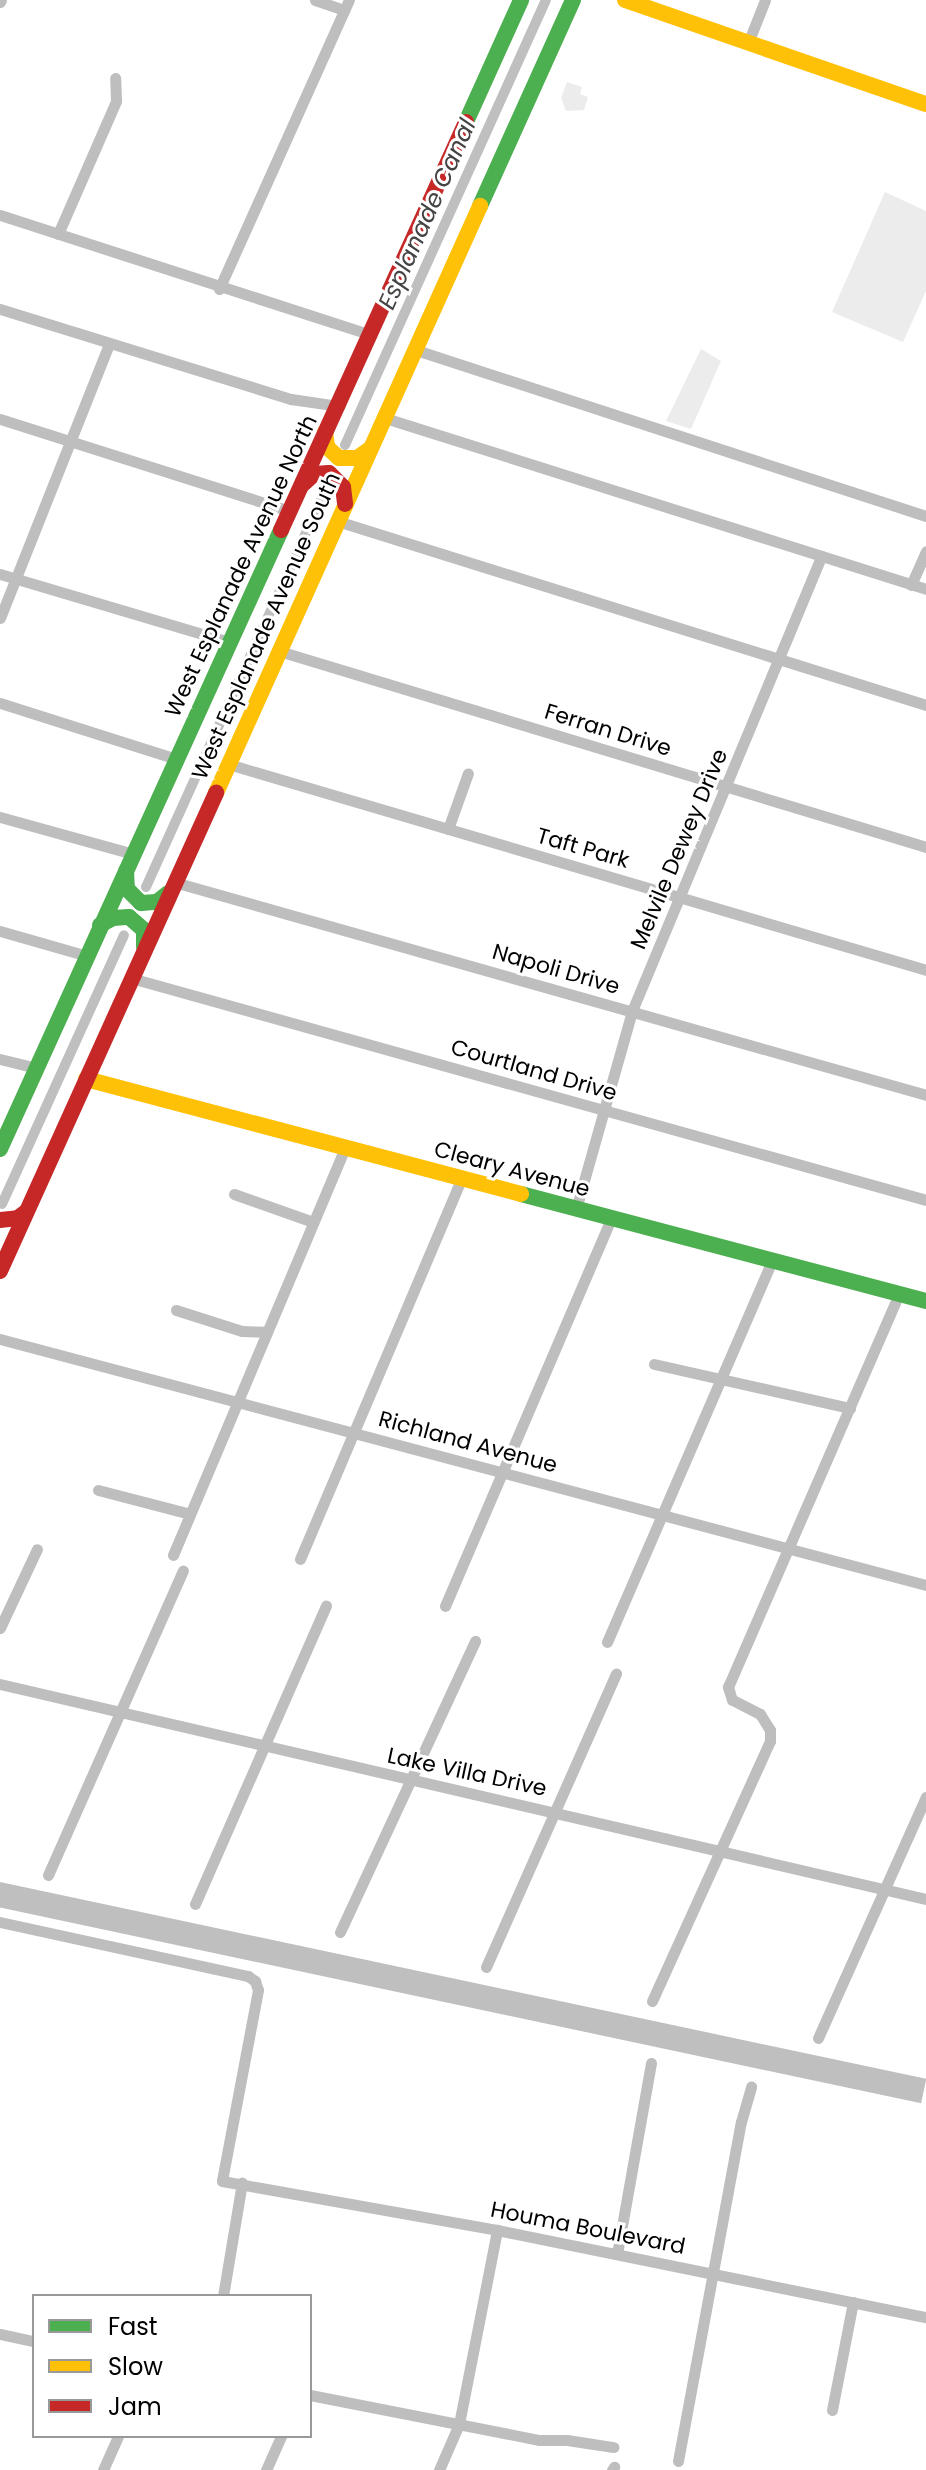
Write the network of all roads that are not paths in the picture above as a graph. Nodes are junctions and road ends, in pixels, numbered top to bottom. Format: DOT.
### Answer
graph roads {
  1 [pos="315,0"];
  2 [pos="521,0"];
  3 [pos="573,0"];
  4 [pos="625,0"];
  5 [pos="765,0"];
  6 [pos="346,5"];
  7 [pos="748,43"];
  8 [pos="115,78"];
  9 [pos="926,104"];
  10 [pos="0,215"];
  11 [pos="58,234"];
  12 [pos="219,289"];
  13 [pos="0,309"];
  14 [pos="371,335"];
  15 [pos="109,344"];
  16 [pos="416,350"];
  17 [pos="339,406"];
  18 [pos="385,418"];
  19 [pos="0,419"];
  20 [pos="325,432"];
  21 [pos="71,442"];
  22 [pos="370,449"];
  23 [pos="303,484"];
  24 [pos="290,511"];
  25 [pos="341,513"];
  26 [pos="926,516"];
  27 [pos="926,551"];
  28 [pos="821,556"];
  29 [pos="0,574"];
  30 [pos="16,579"];
  31 [pos="911,585"];
  32 [pos="926,589"];
  33 [pos="0,618"];
  34 [pos="230,642"];
  35 [pos="279,651"];
  36 [pos="779,659"];
  37 [pos="0,703"];
  38 [pos="926,705"];
  39 [pos="177,759"];
  40 [pos="228,764"];
  41 [pos="468,773"];
  42 [pos="727,787"];
  43 [pos="0,817"];
  44 [pos="448,829"];
  45 [pos="926,847"];
  46 [pos="130,862"];
  47 [pos="172,887"];
  48 [pos="682,898"];
  49 [pos="100,925"];
  50 [pos="0,931"];
  51 [pos="144,949"];
  52 [pos="87,956"];
  53 [pos="926,970"];
  54 [pos="131,978"];
  55 [pos="632,1011"];
  56 [pos="0,1059"];
  57 [pos="36,1068"];
  58 [pos="86,1079"];
  59 [pos="926,1095"];
  60 [pos="602,1110"];
  61 [pos="345,1147"];
  62 [pos="0,1149"];
  63 [pos="462,1178"];
  64 [pos="234,1194"];
  65 [pos="926,1200"];
  66 [pos="576,1209"];
  67 [pos="26,1212"];
  68 [pos="611,1218"];
  69 [pos="0,1220"];
  70 [pos="313,1222"];
  71 [pos="0,1259"];
  72 [pos="772,1261"];
  73 [pos="0,1270"];
  74 [pos="899,1294"];
  75 [pos="926,1301"];
  76 [pos="176,1310"];
  77 [pos="266,1332"];
  78 [pos="0,1339"];
  79 [pos="654,1364"];
  80 [pos="720,1379"];
  81 [pos="236,1401"];
  82 [pos="850,1408"];
  83 [pos="354,1433"];
  84 [pos="501,1471"];
  85 [pos="98,1490"];
  86 [pos="190,1514"];
  87 [pos="660,1514"];
  88 [pos="789,1548"];
  89 [pos="37,1549"];
  90 [pos="173,1555"];
  91 [pos="300,1559"];
  92 [pos="183,1571"];
  93 [pos="926,1585"];
  94 [pos="326,1606"];
  95 [pos="445,1606"];
  96 [pos="0,1628"];
  97 [pos="475,1641"];
  98 [pos="607,1642"];
  99 [pos="616,1674"];
  100 [pos="0,1684"];
  101 [pos="123,1711"];
  102 [pos="264,1745"];
  103 [pos="410,1781"];
  104 [pos="926,1797"];
  105 [pos="555,1812"];
  106 [pos="721,1851"];
  107 [pos="48,1875"];
  108 [pos="885,1889"];
  109 [pos="926,1899"];
  110 [pos="195,1904"];
  111 [pos="0,1922"];
  112 [pos="340,1932"];
  113 [pos="486,1967"];
  114 [pos="652,2001"];
  115 [pos="818,2038"];
  116 [pos="651,2063"];
  117 [pos="751,2086"];
  118 [pos="242,2183"];
  119 [pos="497,2230"];
  120 [pos="617,2254"];
  121 [pos="713,2274"];
  122 [pos="223,2294"];
  123 [pos="853,2302"];
  124 [pos="926,2317"];
  125 [pos="0,2335"];
  126 [pos="32,2341"];
  127 [pos="312,2395"];
  128 [pos="832,2410"];
  129 [pos="459,2424"];
  130 [pos="117,2438"];
  131 [pos="280,2438"];
  132 [pos="613,2447"];
  133 [pos="678,2461"];
  134 [pos="103,2470"];
  135 [pos="266,2470"];
  136 [pos="439,2470"];
  1 -- 6 [label="street"];
  2 -- 14 [label="main road, West Esplanade Avenue North"];
  3 -- 16 [label="main road, West Esplanade Avenue South"];
  4 -- 7 [label="main road"];
  5 -- 7 [label="street"];
  6 -- 12 [label="street"];
  7 -- 9 [label="main road"];
  8 -- 11 [label="street"];
  10 -- 11 [label="street"];
  11 -- 12 [label="street"];
  12 -- 14 [label="street"];
  13 -- 15 [label="street"];
  14 -- 17 [label="main road, West Esplanade Avenue North"];
  15 -- 17 [label="street"];
  15 -- 21 [label="street"];
  16 -- 18 [label="main road, West Esplanade Avenue South"];
  16 -- 26 [label="street"];
  17 -- 20 [label="main road, West Esplanade Avenue North"];
  18 -- 22 [label="main road, West Esplanade Avenue South"];
  18 -- 28 [label="street"];
  19 -- 21 [label="street"];
  20 -- 22 [label="main road"];
  20 -- 23 [label="main road, West Esplanade Avenue North"];
  21 -- 24 [label="street"];
  21 -- 30 [label="street"];
  22 -- 25 [label="main road, West Esplanade Avenue South"];
  23 -- 24 [label="main road, West Esplanade Avenue North"];
  23 -- 25 [label="main road"];
  24 -- 34 [label="main road, West Esplanade Avenue North"];
  25 -- 35 [label="main road, West Esplanade Avenue South"];
  25 -- 36 [label="street"];
  27 -- 31 [label="street"];
  28 -- 31 [label="street"];
  28 -- 36 [label="street, Melvile Dewey Drive"];
  29 -- 30 [label="street"];
  30 -- 33 [label="street"];
  30 -- 34 [label="street"];
  31 -- 32 [label="street"];
  34 -- 39 [label="main road, West Esplanade Avenue North"];
  35 -- 40 [label="main road, West Esplanade Avenue South"];
  35 -- 42 [label="street, Ferran Drive"];
  36 -- 38 [label="street"];
  36 -- 42 [label="street, Melvile Dewey Drive"];
  37 -- 39 [label="street"];
  39 -- 46 [label="main road, West Esplanade Avenue North"];
  40 -- 44 [label="street, Taft Park"];
  40 -- 47 [label="main road, West Esplanade Avenue South"];
  41 -- 44 [label="street"];
  42 -- 45 [label="street, Ferran Drive"];
  42 -- 48 [label="street, Melvile Dewey Drive"];
  43 -- 46 [label="street"];
  44 -- 48 [label="street, Taft Park"];
  46 -- 47 [label="main road"];
  46 -- 49 [label="main road, West Esplanade Avenue North"];
  47 -- 51 [label="main road, West Esplanade Avenue South"];
  47 -- 55 [label="street, Napoli Drive"];
  48 -- 53 [label="street, Taft Park"];
  48 -- 55 [label="street, Melvile Dewey Drive"];
  49 -- 51 [label="main road"];
  49 -- 52 [label="main road, West Esplanade Avenue North"];
  50 -- 52 [label="street"];
  51 -- 54 [label="main road, West Esplanade Avenue South"];
  52 -- 57 [label="main road, West Esplanade Avenue North"];
  54 -- 58 [label="main road, West Esplanade Avenue South"];
  54 -- 60 [label="street, Courtland Drive"];
  55 -- 59 [label="street, Napoli Drive"];
  55 -- 60 [label="street, Melvile Dewey Drive"];
  56 -- 57 [label="street"];
  57 -- 62 [label="main road, West Esplanade Avenue North"];
  58 -- 61 [label="main road, Cleary Avenue"];
  58 -- 67 [label="main road, West Esplanade Avenue South"];
  60 -- 65 [label="street, Courtland Drive"];
  60 -- 66 [label="street, Melvile Dewey Drive"];
  61 -- 63 [label="main road, Cleary Avenue"];
  61 -- 70 [label="street"];
  63 -- 66 [label="main road, Cleary Avenue"];
  63 -- 83 [label="street"];
  64 -- 70 [label="street"];
  66 -- 68 [label="main road, Cleary Avenue"];
  67 -- 69 [label="main road"];
  67 -- 73 [label="main road, West Esplanade Avenue South"];
  68 -- 72 [label="main road, Cleary Avenue"];
  68 -- 84 [label="street"];
  70 -- 77 [label="street"];
  71 -- 73 [label="main road"];
  72 -- 74 [label="main road, Cleary Avenue"];
  72 -- 80 [label="street"];
  74 -- 75 [label="main road, Cleary Avenue"];
  74 -- 82 [label="street"];
  76 -- 77 [label="street"];
  77 -- 81 [label="street"];
  78 -- 81 [label="street, Richland Avenue"];
  79 -- 80 [label="street"];
  80 -- 82 [label="street"];
  80 -- 87 [label="street"];
  81 -- 83 [label="street, Richland Avenue"];
  81 -- 86 [label="street"];
  82 -- 88 [label="street"];
  83 -- 84 [label="street, Richland Avenue"];
  83 -- 91 [label="street"];
  84 -- 87 [label="street, Richland Avenue"];
  84 -- 95 [label="street"];
  85 -- 86 [label="street"];
  86 -- 90 [label="street"];
  87 -- 88 [label="street, Richland Avenue"];
  87 -- 98 [label="street"];
  88 -- 93 [label="street, Richland Avenue"];
  88 -- 106 [label="street"];
  89 -- 96 [label="street"];
  92 -- 101 [label="street"];
  94 -- 102 [label="street"];
  97 -- 103 [label="street"];
  99 -- 105 [label="street"];
  100 -- 101 [label="street, Lake Villa Drive"];
  101 -- 102 [label="street, Lake Villa Drive"];
  101 -- 107 [label="street"];
  102 -- 103 [label="street, Lake Villa Drive"];
  102 -- 110 [label="street"];
  103 -- 105 [label="street, Lake Villa Drive"];
  103 -- 112 [label="street"];
  104 -- 108 [label="street"];
  105 -- 106 [label="street, Lake Villa Drive"];
  105 -- 113 [label="street"];
  106 -- 108 [label="street, Lake Villa Drive"];
  106 -- 114 [label="street"];
  108 -- 109 [label="street, Lake Villa Drive"];
  108 -- 115 [label="street"];
  111 -- 118 [label="street"];
  116 -- 120 [label="street"];
  117 -- 121 [label="street"];
  118 -- 119 [label="street, Houma Boulevard"];
  118 -- 122 [label="street"];
  119 -- 120 [label="street, Houma Boulevard"];
  119 -- 129 [label="street"];
  120 -- 121 [label="street, Houma Boulevard"];
  121 -- 123 [label="street, Houma Boulevard"];
  121 -- 133 [label="street"];
  123 -- 124 [label="street, Houma Boulevard"];
  123 -- 128 [label="street"];
  125 -- 126 [label="street"];
  127 -- 129 [label="street"];
  129 -- 132 [label="street"];
  129 -- 136 [label="street"];
  130 -- 134 [label="street"];
  131 -- 135 [label="street"];
}
